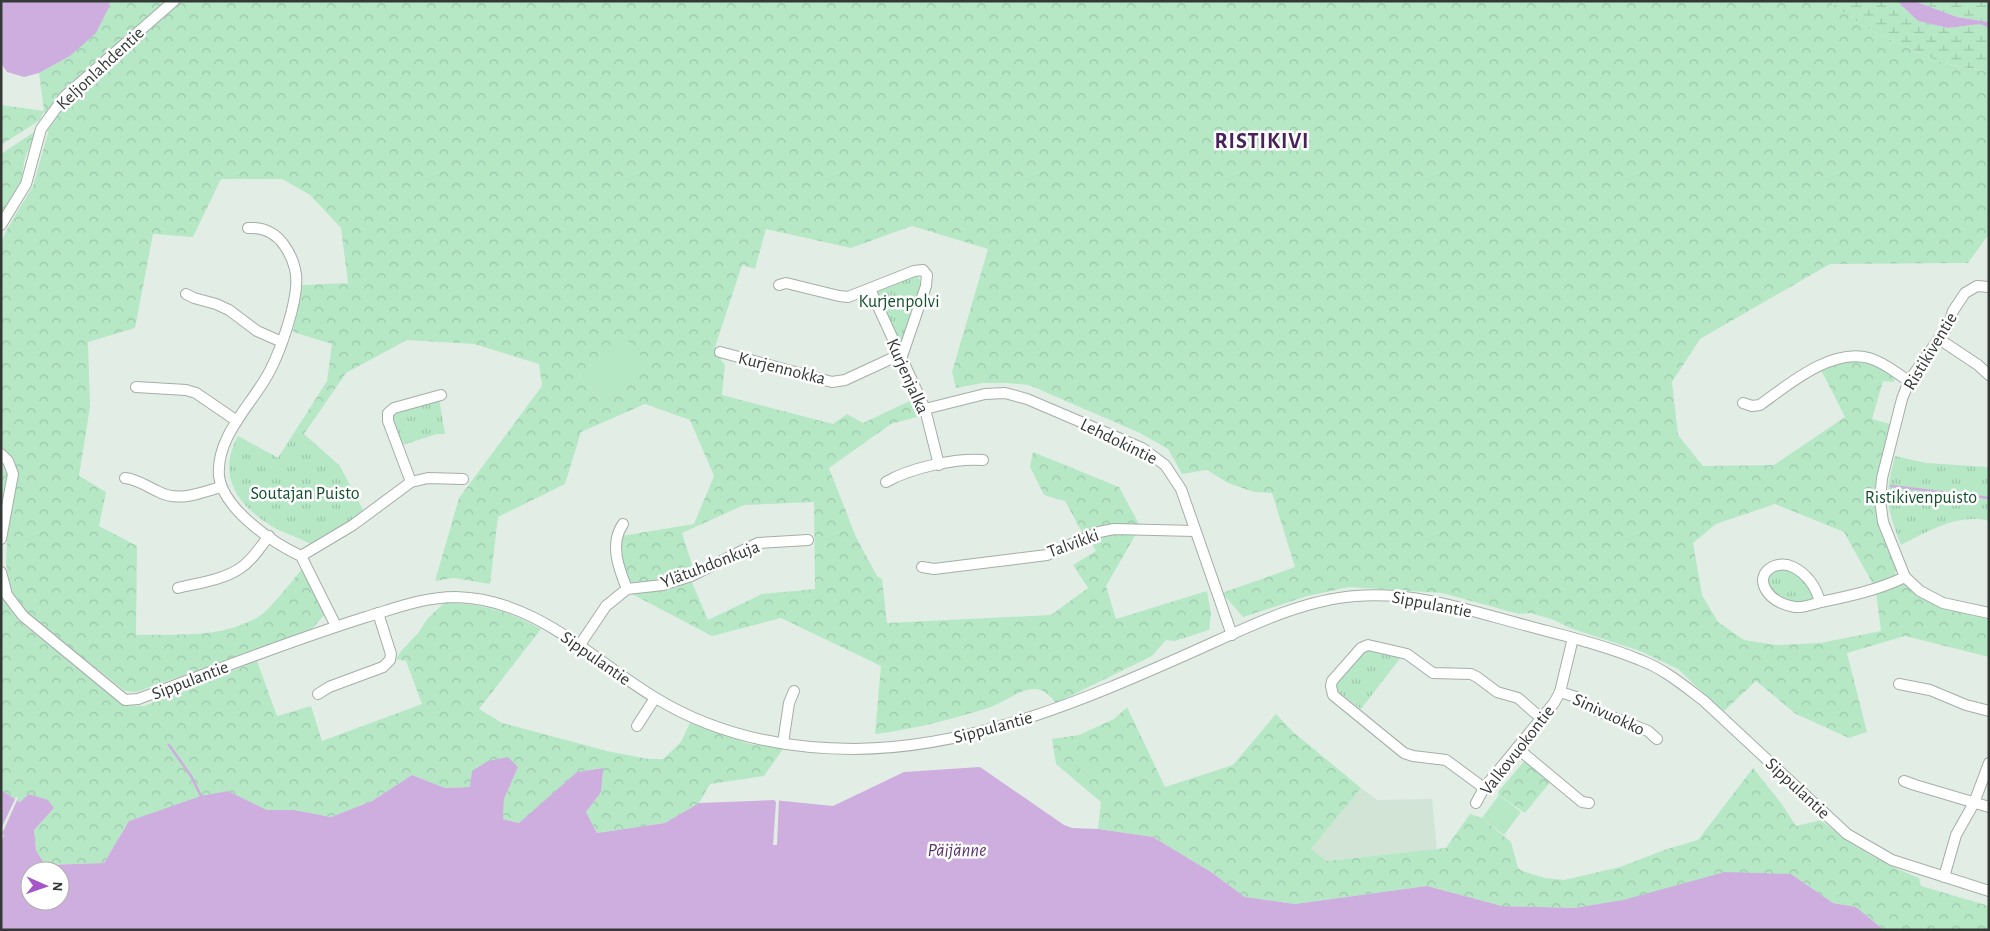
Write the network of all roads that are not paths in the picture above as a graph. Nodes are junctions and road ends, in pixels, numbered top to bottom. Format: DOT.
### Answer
graph roads {
  1 [pos="174,1"];
  2 [pos="1,224"];
  3 [pos="248,228"];
  4 [pos="779,285"];
  5 [pos="1989,287"];
  6 [pos="870,289"];
  7 [pos="186,294"];
  8 [pos="1939,339"];
  9 [pos="282,342"];
  10 [pos="720,352"];
  11 [pos="900,357"];
  12 [pos="1989,375"];
  13 [pos="1909,380"];
  14 [pos="136,386"];
  15 [pos="441,396"];
  16 [pos="1743,403"];
  17 [pos="925,408"];
  18 [pos="237,421"];
  19 [pos="1,454"];
  20 [pos="983,460"];
  21 [pos="939,465"];
  22 [pos="125,478"];
  23 [pos="463,479"];
  24 [pos="411,482"];
  25 [pos="886,482"];
  26 [pos="221,486"];
  27 [pos="623,524"];
  28 [pos="1194,531"];
  29 [pos="269,536"];
  30 [pos="1,539"];
  31 [pos="808,540"];
  32 [pos="301,556"];
  33 [pos="922,567"];
  34 [pos="1,572"];
  35 [pos="1905,577"];
  36 [pos="178,588"];
  37 [pos="627,589"];
  38 [pos="1820,602"];
  39 [pos="1989,613"];
  40 [pos="378,614"];
  41 [pos="336,626"];
  42 [pos="1232,635"];
  43 [pos="1573,638"];
  44 [pos="579,646"];
  45 [pos="1899,684"];
  46 [pos="794,691"];
  47 [pos="1560,692"];
  48 [pos="318,694"];
  49 [pos="656,698"];
  50 [pos="1989,711"];
  51 [pos="1542,719"];
  52 [pos="637,726"];
  53 [pos="1657,739"];
  54 [pos="783,743"];
  55 [pos="1517,748"];
  56 [pos="1989,763"];
  57 [pos="1904,780"];
  58 [pos="1484,788"];
  59 [pos="1476,802"];
  60 [pos="1589,803"];
  61 [pos="1974,803"];
  62 [pos="1989,807"];
  63 [pos="1944,877"];
  64 [pos="1989,891"];
  1 -- 2 [label="street, Keljonlahdentie"];
  3 -- 9 [label="street"];
  4 -- 6 [label="street"];
  5 -- 8 [label="street, Ristikiventie"];
  6 -- 11 [label="street, Kurjenjalka"];
  6 -- 11 [label="street"];
  7 -- 9 [label="street"];
  8 -- 12 [label="street"];
  8 -- 13 [label="street, Ristikiventie"];
  9 -- 18 [label="street"];
  10 -- 11 [label="street, Kurjennokka"];
  11 -- 17 [label="street, Kurjenjalka"];
  13 -- 16 [label="street"];
  13 -- 35 [label="street, Ristikiventie"];
  14 -- 18 [label="street"];
  15 -- 24 [label="street"];
  17 -- 21 [label="street, Kurjenjalka"];
  17 -- 28 [label="street, Lehdokintie"];
  18 -- 26 [label="street"];
  19 -- 30 [label="street"];
  20 -- 21 [label="street"];
  21 -- 25 [label="street"];
  22 -- 26 [label="street"];
  23 -- 24 [label="street"];
  24 -- 32 [label="street"];
  26 -- 29 [label="street"];
  27 -- 37 [label="street"];
  28 -- 33 [label="street, Talvikki"];
  28 -- 42 [label="street, Lehdokintie"];
  29 -- 32 [label="street"];
  29 -- 36 [label="street"];
  31 -- 37 [label="street, Ylätuhdonkuja"];
  32 -- 41 [label="street"];
  34 -- 41 [label="street, Sippulantie"];
  35 -- 38 [label="street"];
  35 -- 39 [label="street, Ristikiventie"];
  37 -- 44 [label="street"];
  38 -- 38 [label="street"];
  40 -- 41 [label="street, Sippulantie"];
  40 -- 44 [label="street, Sippulantie"];
  40 -- 48 [label="street"];
  42 -- 43 [label="street, Sippulantie"];
  42 -- 54 [label="street, Sippulantie"];
  43 -- 47 [label="street, Valkovuokontie"];
  43 -- 63 [label="street, Sippulantie"];
  44 -- 49 [label="street, Sippulantie"];
  45 -- 50 [label="street"];
  46 -- 54 [label="street"];
  47 -- 51 [label="street, Valkovuokontie"];
  47 -- 53 [label="street, Sinivuokko"];
  49 -- 52 [label="street"];
  49 -- 54 [label="street, Sippulantie"];
  51 -- 55 [label="street, Valkovuokontie"];
  51 -- 58 [label="street"];
  55 -- 58 [label="street, Valkovuokontie"];
  55 -- 60 [label="street"];
  56 -- 61 [label="street"];
  57 -- 61 [label="street"];
  58 -- 59 [label="street, Valkovuokontie"];
  61 -- 62 [label="street"];
  61 -- 63 [label="street"];
  63 -- 64 [label="street, Sippulantie"];
}
